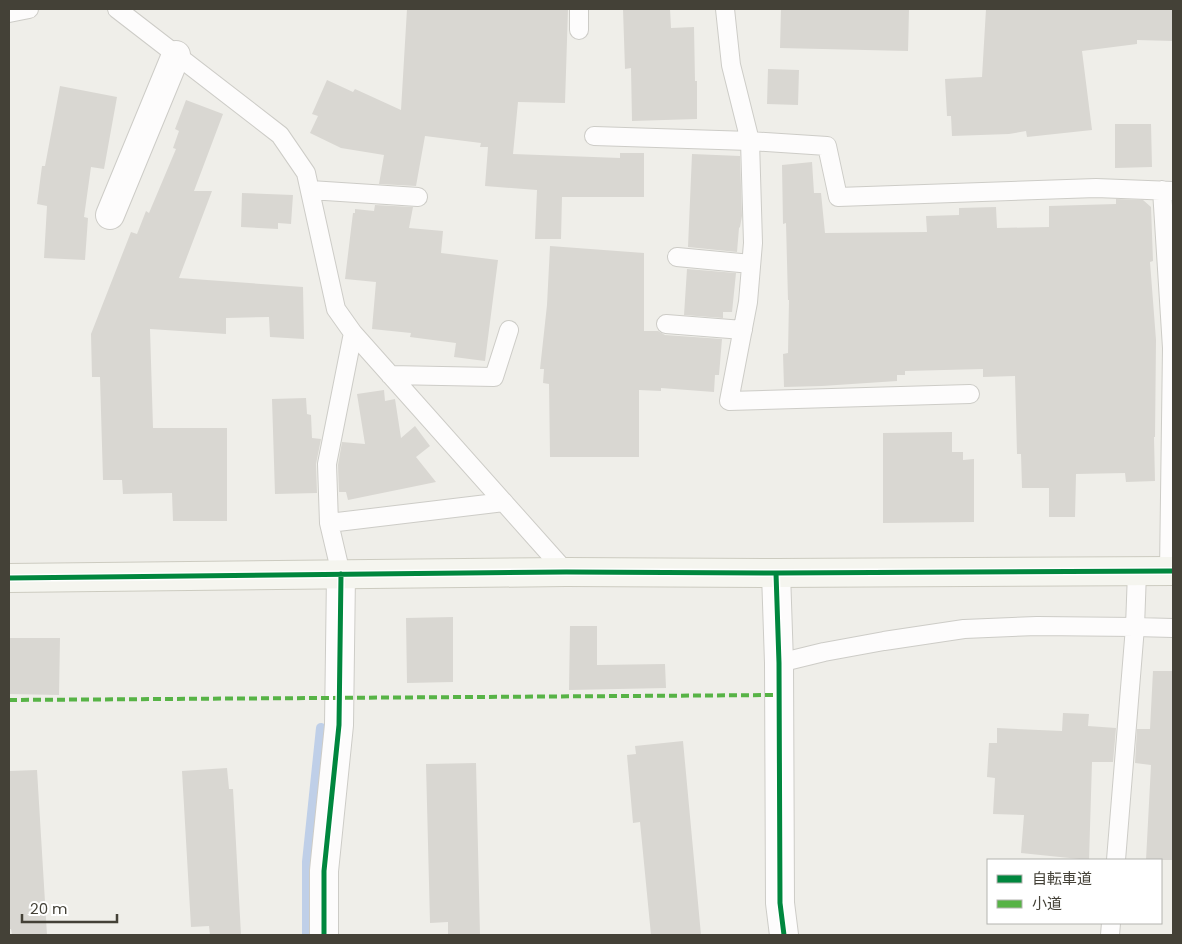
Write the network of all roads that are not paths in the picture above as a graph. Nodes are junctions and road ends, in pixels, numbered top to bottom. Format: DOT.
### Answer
graph roads {
  1 [pos="30,9"];
  2 [pos="117,9"];
  3 [pos="579,9"];
  4 [pos="725,9"];
  5 [pos="9,13"];
  6 [pos="578,30"];
  7 [pos="176,55"];
  8 [pos="594,136"];
  9 [pos="750,141"];
  10 [pos="310,190"];
  11 [pos="1168,191"];
  12 [pos="418,197"];
  13 [pos="110,214"];
  14 [pos="677,258"];
  15 [pos="751,264"];
  16 [pos="666,324"];
  17 [pos="509,330"];
  18 [pos="743,330"];
  19 [pos="353,333"];
  20 [pos="390,375"];
  21 [pos="970,394"];
  22 [pos="504,502"];
  23 [pos="329,523"];
  24 [pos="1171,571"];
  25 [pos="566,572"];
  26 [pos="1137,572"];
  27 [pos="776,573"];
  28 [pos="341,574"];
  29 [pos="9,578"];
  30 [pos="1135,627"];
  31 [pos="1173,628"];
  32 [pos="779,663"];
  33 [pos="1116,859"];
  34 [pos="324,935"];
  35 [pos="784,935"];
  1 -- 5 [label="lane"];
  2 -- 7 [label="lane"];
  3 -- 6 [label="lane"];
  4 -- 9 [label="lane"];
  7 -- 10 [label="lane"];
  7 -- 13 [label="street"];
  8 -- 9 [label="lane"];
  9 -- 11 [label="lane"];
  9 -- 15 [label="lane"];
  10 -- 12 [label="lane"];
  10 -- 19 [label="lane"];
  11 -- 24 [label="lane"];
  14 -- 15 [label="lane"];
  15 -- 18 [label="lane"];
  16 -- 18 [label="lane"];
  17 -- 20 [label="lane"];
  18 -- 21 [label="lane"];
  19 -- 20 [label="lane"];
  19 -- 23 [label="lane"];
  20 -- 22 [label="lane"];
  22 -- 23 [label="lane"];
  22 -- 25 [label="lane"];
  23 -- 28 [label="lane"];
  24 -- 26 [label="street"];
  25 -- 27 [label="street"];
  25 -- 28 [label="street"];
  26 -- 27 [label="street"];
  26 -- 30 [label="lane"];
  27 -- 32 [label="street"];
  28 -- 29 [label="street"];
  28 -- 34 [label="street"];
  30 -- 31 [label="lane"];
  30 -- 32 [label="lane"];
  30 -- 33 [label="lane"];
  32 -- 35 [label="street"];
}
